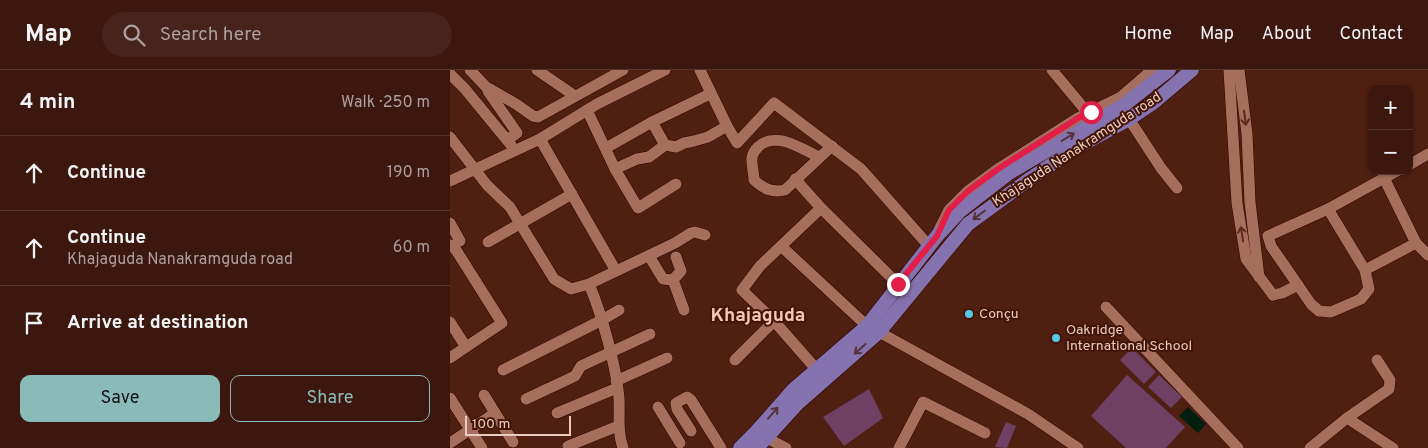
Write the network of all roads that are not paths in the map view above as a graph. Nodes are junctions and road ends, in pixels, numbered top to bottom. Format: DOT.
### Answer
graph roads {
  1 [pos="470,70"];
  2 [pos="537,70"];
  3 [pos="665,70"];
  4 [pos="700,70"];
  5 [pos="1052,70"];
  6 [pos="1192,70"];
  7 [pos="1229,70"];
  8 [pos="1239,70"];
  9 [pos="1160,71"];
  10 [pos="613,72"];
  11 [pos="450,74"];
  12 [pos="489,90"];
  13 [pos="710,94"];
  14 [pos="575,96"];
  15 [pos="587,110"];
  16 [pos="1092,117"];
  17 [pos="1129,119"];
  18 [pos="652,122"];
  19 [pos="727,126"];
  20 [pos="450,137"];
  21 [pos="540,138"];
  22 [pos="507,140"];
  23 [pos="666,146"];
  24 [pos="832,146"];
  25 [pos="606,148"];
  26 [pos="515,150"];
  27 [pos="1428,154"];
  28 [pos="819,157"];
  29 [pos="1413,163"];
  30 [pos="475,168"];
  31 [pos="615,169"];
  32 [pos="1390,175"];
  33 [pos="1384,178"];
  34 [pos="795,180"];
  35 [pos="450,182"];
  36 [pos="676,184"];
  37 [pos="1177,188"];
  38 [pos="572,194"];
  39 [pos="821,208"];
  40 [pos="1328,209"];
  41 [pos="450,223"];
  42 [pos="521,224"];
  43 [pos="705,234"];
  44 [pos="933,241"];
  45 [pos="488,242"];
  46 [pos="1416,243"];
  47 [pos="455,244"];
  48 [pos="782,247"];
  49 [pos="1428,255"];
  50 [pos="649,256"];
  51 [pos="676,257"];
  52 [pos="1365,270"];
  53 [pos="616,271"];
  54 [pos="1260,278"];
  55 [pos="673,280"];
  56 [pos="589,284"];
  57 [pos="898,284"];
  58 [pos="1297,284"];
  59 [pos="1106,307"];
  60 [pos="619,310"];
  61 [pos="684,310"];
  62 [pos="602,320"];
  63 [pos="774,321"];
  64 [pos="450,322"];
  65 [pos="873,329"];
  66 [pos="650,334"];
  67 [pos="466,347"];
  68 [pos="610,352"];
  69 [pos="450,358"];
  70 [pos="667,358"];
  71 [pos="735,360"];
  72 [pos="1377,360"];
  73 [pos="503,370"];
  74 [pos="817,370"];
  75 [pos="616,385"];
  76 [pos="484,396"];
  77 [pos="450,398"];
  78 [pos="526,399"];
  79 [pos="658,407"];
  80 [pos="495,413"];
  81 [pos="557,413"];
  82 [pos="1347,418"];
  83 [pos="705,423"];
  84 [pos="618,426"];
  85 [pos="470,430"];
  86 [pos="692,431"];
  87 [pos="985,434"];
  88 [pos="513,442"];
  89 [pos="450,443"];
  90 [pos="762,443"];
  91 [pos="681,445"];
  92 [pos="568,446"];
  93 [pos="482,448"];
  94 [pos="622,448"];
  95 [pos="721,448"];
  96 [pos="740,448"];
  97 [pos="786,448"];
  98 [pos="901,448"];
  99 [pos="1078,448"];
  100 [pos="1238,448"];
  101 [pos="1310,448"];
  102 [pos="1394,448"];
  1 -- 12 [label="street"];
  2 -- 14 [label="street"];
  3 -- 15 [label="street"];
  4 -- 13 [label="street"];
  5 -- 16 [label="street"];
  6 -- 17 [label="main road, Khajaguda Nanakramguda road"];
  54 -- 7 [label="street, one-way"];
  8 -- 54 [label="street, one-way"];
  9 -- 16 [label="main road, Khajaguda Nanakramguda road"];
  10 -- 14 [label="street"];
  11 -- 22 [label="street"];
  12 -- 14 [label="street"];
  12 -- 22 [label="street"];
  13 -- 18 [label="street"];
  13 -- 19 [label="street"];
  15 -- 21 [label="street"];
  15 -- 25 [label="street"];
  16 -- 44 [label="main road, Khajaguda Nanakramguda road"];
  17 -- 37 [label="street"];
  17 -- 65 [label="main road, Khajaguda Nanakramguda road, one-way"];
  18 -- 23 [label="street"];
  18 -- 25 [label="street"];
  19 -- 23 [label="street"];
  19 -- 24 [label="street"];
  20 -- 30 [label="street"];
  21 -- 26 [label="street"];
  21 -- 38 [label="street"];
  22 -- 26 [label="street"];
  23 -- 31 [label="street"];
  24 -- 28 [label="street"];
  24 -- 44 [label="street"];
  25 -- 31 [label="street"];
  26 -- 30 [label="street"];
  27 -- 29 [label="street"];
  28 -- 34 [label="street"];
  28 -- 34 [label="street"];
  30 -- 35 [label="street"];
  30 -- 42 [label="street"];
  31 -- 36 [label="street"];
  32 -- 33 [label="street"];
  33 -- 40 [label="street"];
  33 -- 46 [label="street"];
  34 -- 39 [label="street"];
  38 -- 42 [label="street"];
  38 -- 53 [label="street"];
  39 -- 48 [label="street"];
  39 -- 57 [label="street"];
  40 -- 52 [label="street"];
  40 -- 58 [label="street"];
  41 -- 47 [label="street"];
  42 -- 45 [label="street"];
  42 -- 56 [label="street"];
  43 -- 50 [label="street"];
  44 -- 57 [label="main road, Khajaguda Nanakramguda road"];
  46 -- 49 [label="street"];
  46 -- 52 [label="street"];
  47 -- 67 [label="street"];
  48 -- 63 [label="street"];
  48 -- 65 [label="street"];
  50 -- 53 [label="street"];
  50 -- 55 [label="street"];
  51 -- 55 [label="street"];
  52 -- 58 [label="street"];
  53 -- 56 [label="street"];
  54 -- 58 [label="street"];
  55 -- 61 [label="street"];
  56 -- 62 [label="street"];
  57 -- 65 [label="main road, Khajaguda Nanakramguda road"];
  59 -- 100 [label="street"];
  60 -- 62 [label="street"];
  62 -- 68 [label="street"];
  62 -- 73 [label="street"];
  63 -- 71 [label="street"];
  63 -- 74 [label="street"];
  64 -- 67 [label="street"];
  65 -- 74 [label="main road, Khajaguda Nanakramguda road"];
  65 -- 90 [label="main road, Khajaguda Nanakramguda road, one-way"];
  65 -- 99 [label="street"];
  66 -- 68 [label="street"];
  67 -- 69 [label="street"];
  68 -- 75 [label="street"];
  68 -- 78 [label="street"];
  70 -- 75 [label="street"];
  72 -- 82 [label="street"];
  96 -- 74 [label="main road, Khajaguda Nanakramguda road, one-way"];
  75 -- 81 [label="street"];
  75 -- 84 [label="street"];
  76 -- 80 [label="street"];
  77 -- 85 [label="street"];
  79 -- 91 [label="street"];
  80 -- 85 [label="street"];
  80 -- 88 [label="street"];
  82 -- 101 [label="street"];
  82 -- 102 [label="street"];
  83 -- 86 [label="street"];
  83 -- 86 [label="street"];
  83 -- 95 [label="street"];
  84 -- 92 [label="street"];
  84 -- 94 [label="street"];
  85 -- 89 [label="street"];
  85 -- 93 [label="street"];
  86 -- 91 [label="street"];
  87 -- 98 [label="street"];
  90 -- 97 [label="street"];
}
